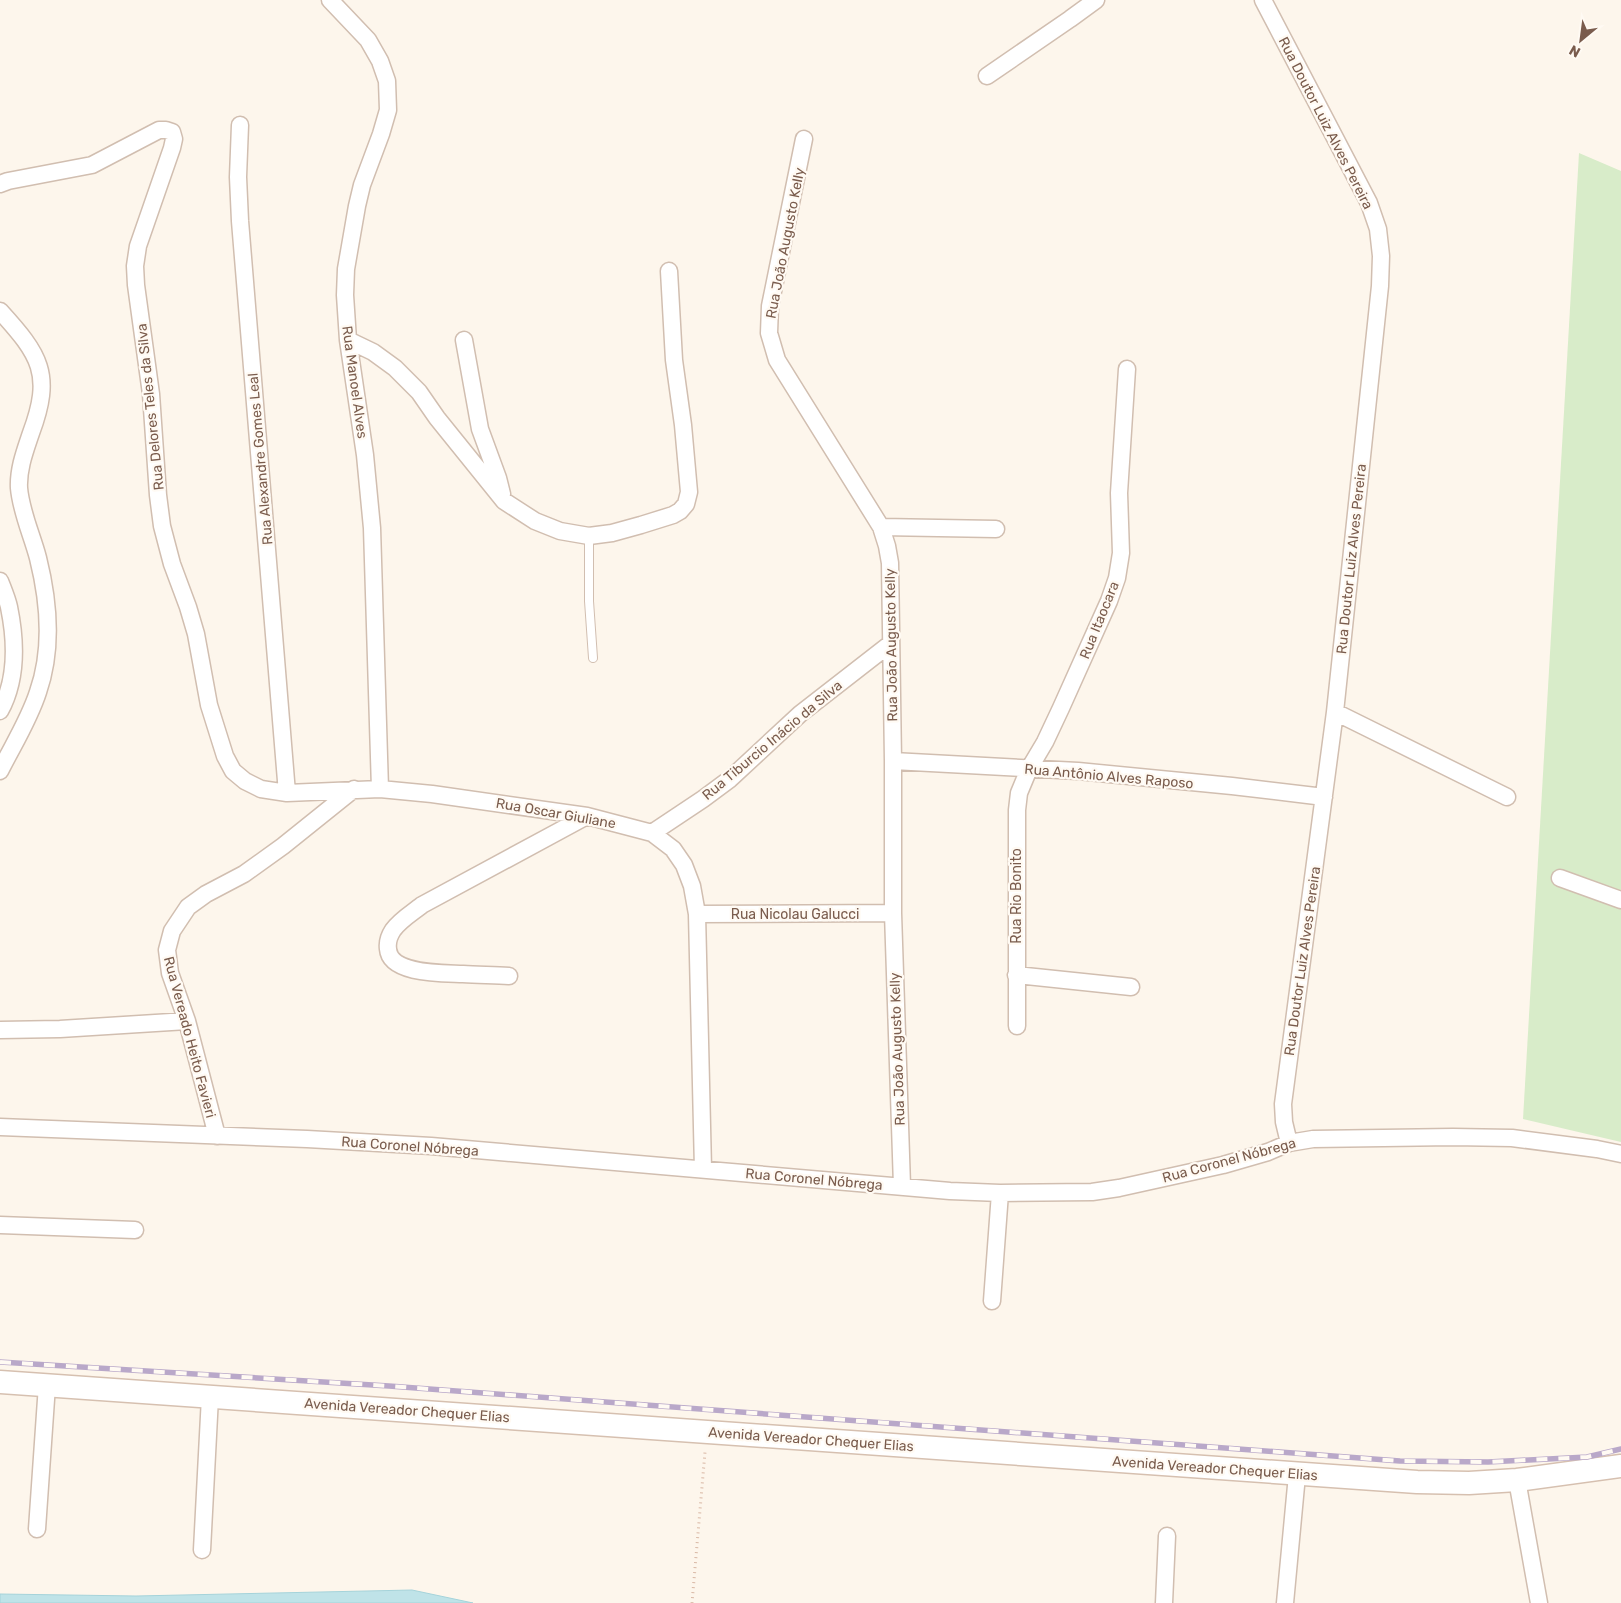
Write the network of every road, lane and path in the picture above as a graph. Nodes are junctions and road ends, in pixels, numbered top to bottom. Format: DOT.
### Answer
graph roads {
  1 [pos="330,0"];
  2 [pos="1096,0"];
  3 [pos="1263,0"];
  4 [pos="987,76"];
  5 [pos="240,125"];
  6 [pos="804,139"];
  7 [pos="0,184"];
  8 [pos="669,271"];
  9 [pos="0,311"];
  10 [pos="348,340"];
  11 [pos="464,340"];
  12 [pos="1127,369"];
  13 [pos="504,501"];
  14 [pos="882,527"];
  15 [pos="996,529"];
  16 [pos="589,536"];
  17 [pos="0,581"];
  18 [pos="890,644"];
  19 [pos="593,658"];
  20 [pos="0,711"];
  21 [pos="1335,712"];
  22 [pos="893,761"];
  23 [pos="1029,769"];
  24 [pos="0,771"];
  25 [pos="354,789"];
  26 [pos="380,789"];
  27 [pos="287,793"];
  28 [pos="1507,797"];
  29 [pos="1324,798"];
  30 [pos="587,816"];
  31 [pos="652,832"];
  32 [pos="1560,878"];
  33 [pos="1621,900"];
  34 [pos="893,913"];
  35 [pos="697,914"];
  36 [pos="1016,975"];
  37 [pos="509,976"];
  38 [pos="1131,987"];
  39 [pos="187,1021"];
  40 [pos="1017,1026"];
  41 [pos="0,1030"];
  42 [pos="0,1127"];
  43 [pos="217,1136"];
  44 [pos="1289,1143"];
  45 [pos="1621,1154"];
  46 [pos="703,1169"];
  47 [pos="902,1186"];
  48 [pos="1000,1193"];
  49 [pos="0,1225"];
  50 [pos="135,1230"];
  51 [pos="992,1301"];
  52 [pos="0,1382"];
  53 [pos="47,1385"];
  54 [pos="210,1397"];
  55 [pos="706,1431"];
  56 [pos="1621,1466"];
  57 [pos="1297,1475"];
  58 [pos="1517,1480"];
  59 [pos="37,1528"];
  60 [pos="1167,1536"];
  61 [pos="202,1550"];
  62 [pos="692,1603"];
  63 [pos="1164,1603"];
  64 [pos="1284,1603"];
  65 [pos="1540,1603"];
  1 -- 10 [label="street, Rua Manoel Alves"];
  2 -- 4 [label="street"];
  3 -- 21 [label="street, Rua Doutor Luiz Alves Pereira"];
  5 -- 27 [label="street, Rua Alexandre Gomes Leal"];
  6 -- 14 [label="street, Rua João Augusto Kelly"];
  7 -- 27 [label="street, Rua Delores Teles da Silva"];
  8 -- 16 [label="street"];
  9 -- 24 [label="street"];
  10 -- 13 [label="street"];
  10 -- 26 [label="street, Rua Manoel Alves"];
  11 -- 13 [label="street"];
  12 -- 23 [label="street, Rua Itaocara"];
  13 -- 16 [label="street"];
  14 -- 15 [label="street"];
  14 -- 18 [label="street, Rua João Augusto Kelly"];
  16 -- 19 [label="lane"];
  17 -- 20 [label="street"];
  18 -- 22 [label="street, Rua João Augusto Kelly"];
  18 -- 31 [label="street, Rua Tiburcio Inácio da Silva"];
  21 -- 28 [label="street"];
  21 -- 29 [label="street, Rua Doutor Luiz Alves Pereira"];
  22 -- 23 [label="street, Rua Antônio Alves Raposo"];
  22 -- 34 [label="street, Rua João Augusto Kelly"];
  23 -- 29 [label="street, Rua Antônio Alves Raposo"];
  23 -- 36 [label="street, Rua Rio Bonito"];
  25 -- 26 [label="street, Rua Oscar Giuliane"];
  25 -- 27 [label="street, Rua Oscar Giuliane"];
  25 -- 39 [label="street, Rua Vereado Heito Favieri"];
  26 -- 30 [label="street, Rua Oscar Giuliane"];
  29 -- 44 [label="street, Rua Doutor Luiz Alves Pereira"];
  30 -- 31 [label="street, Rua Oscar Giuliane"];
  30 -- 37 [label="street"];
  31 -- 35 [label="street, Rua Oscar Giuliane"];
  32 -- 33 [label="street"];
  34 -- 35 [label="street, Rua Nicolau Galucci"];
  34 -- 47 [label="street, Rua João Augusto Kelly"];
  35 -- 46 [label="street, Rua Oscar Giuliane"];
  36 -- 38 [label="street"];
  36 -- 40 [label="street, Rua Rio Bonito"];
  39 -- 41 [label="street"];
  39 -- 43 [label="street, Rua Vereado Heito Favieri"];
  42 -- 43 [label="street, Rua Coronel Nóbrega"];
  43 -- 46 [label="street, Rua Coronel Nóbrega"];
  44 -- 45 [label="street, Rua Coronel Nóbrega"];
  44 -- 48 [label="street, Rua Coronel Nóbrega"];
  46 -- 47 [label="street, Rua Coronel Nóbrega"];
  47 -- 48 [label="street, Rua Coronel Nóbrega"];
  48 -- 51 [label="street"];
  49 -- 50 [label="street"];
  52 -- 53 [label="main road, Avenida Vereador Chequer Elias"];
  53 -- 54 [label="main road, Avenida Vereador Chequer Elias"];
  53 -- 59 [label="street"];
  54 -- 55 [label="main road, Avenida Vereador Chequer Elias"];
  54 -- 61 [label="street"];
  55 -- 57 [label="main road, Avenida Vereador Chequer Elias"];
  55 -- 62 [label="path"];
  56 -- 58 [label="main road, Avenida Vereador Chequer Elias"];
  57 -- 58 [label="main road, Avenida Vereador Chequer Elias"];
  57 -- 64 [label="street"];
  58 -- 65 [label="street"];
  60 -- 63 [label="street"];
}
